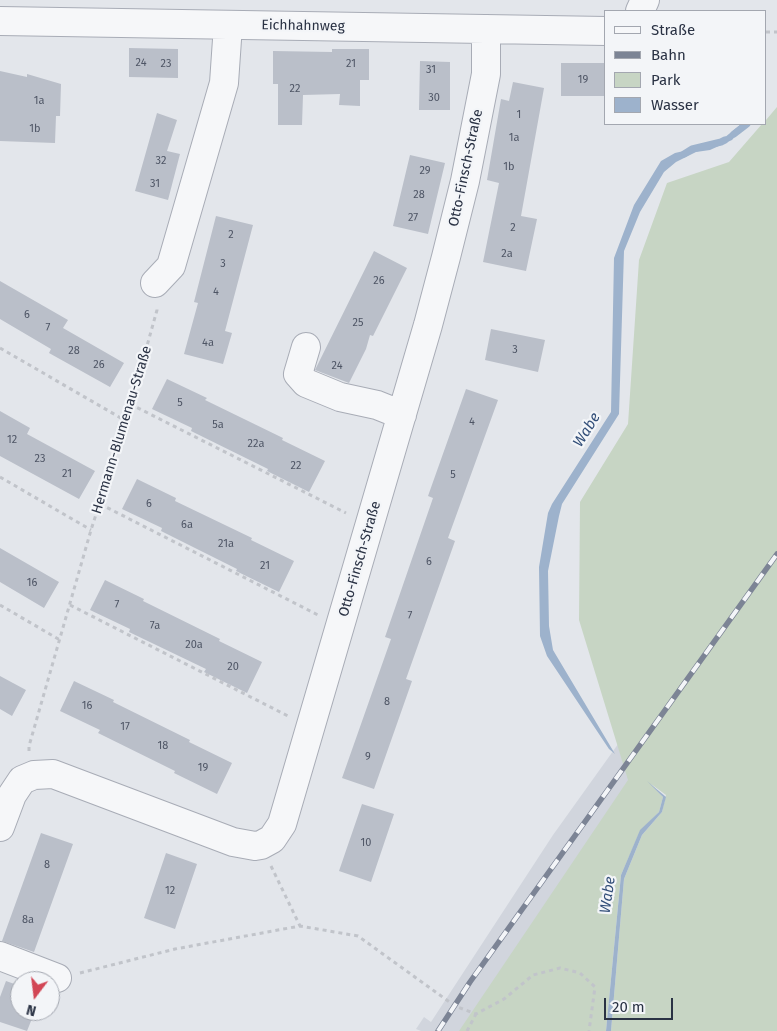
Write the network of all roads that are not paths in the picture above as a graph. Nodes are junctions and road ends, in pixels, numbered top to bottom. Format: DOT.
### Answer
graph roads {
  1 [pos="192,12"];
  2 [pos="0,21"];
  3 [pos="228,25"];
  4 [pos="486,29"];
  5 [pos="604,31"];
  6 [pos="155,283"];
  7 [pos="306,347"];
  8 [pos="402,415"];
  9 [pos="0,827"];
  10 [pos="0,956"];
  11 [pos="39,971"];
  1 -- 2 [label="street, Eichhahnweg"];
  1 -- 3 [label="street, Eichhahnweg"];
  3 -- 4 [label="street, Eichhahnweg"];
  3 -- 6 [label="street"];
  4 -- 5 [label="street, Eichhahnweg"];
  4 -- 8 [label="street, Otto-Finsch-Straße"];
  7 -- 8 [label="street"];
  8 -- 9 [label="street, Otto-Finsch-Straße"];
  10 -- 11 [label="street"];
}
